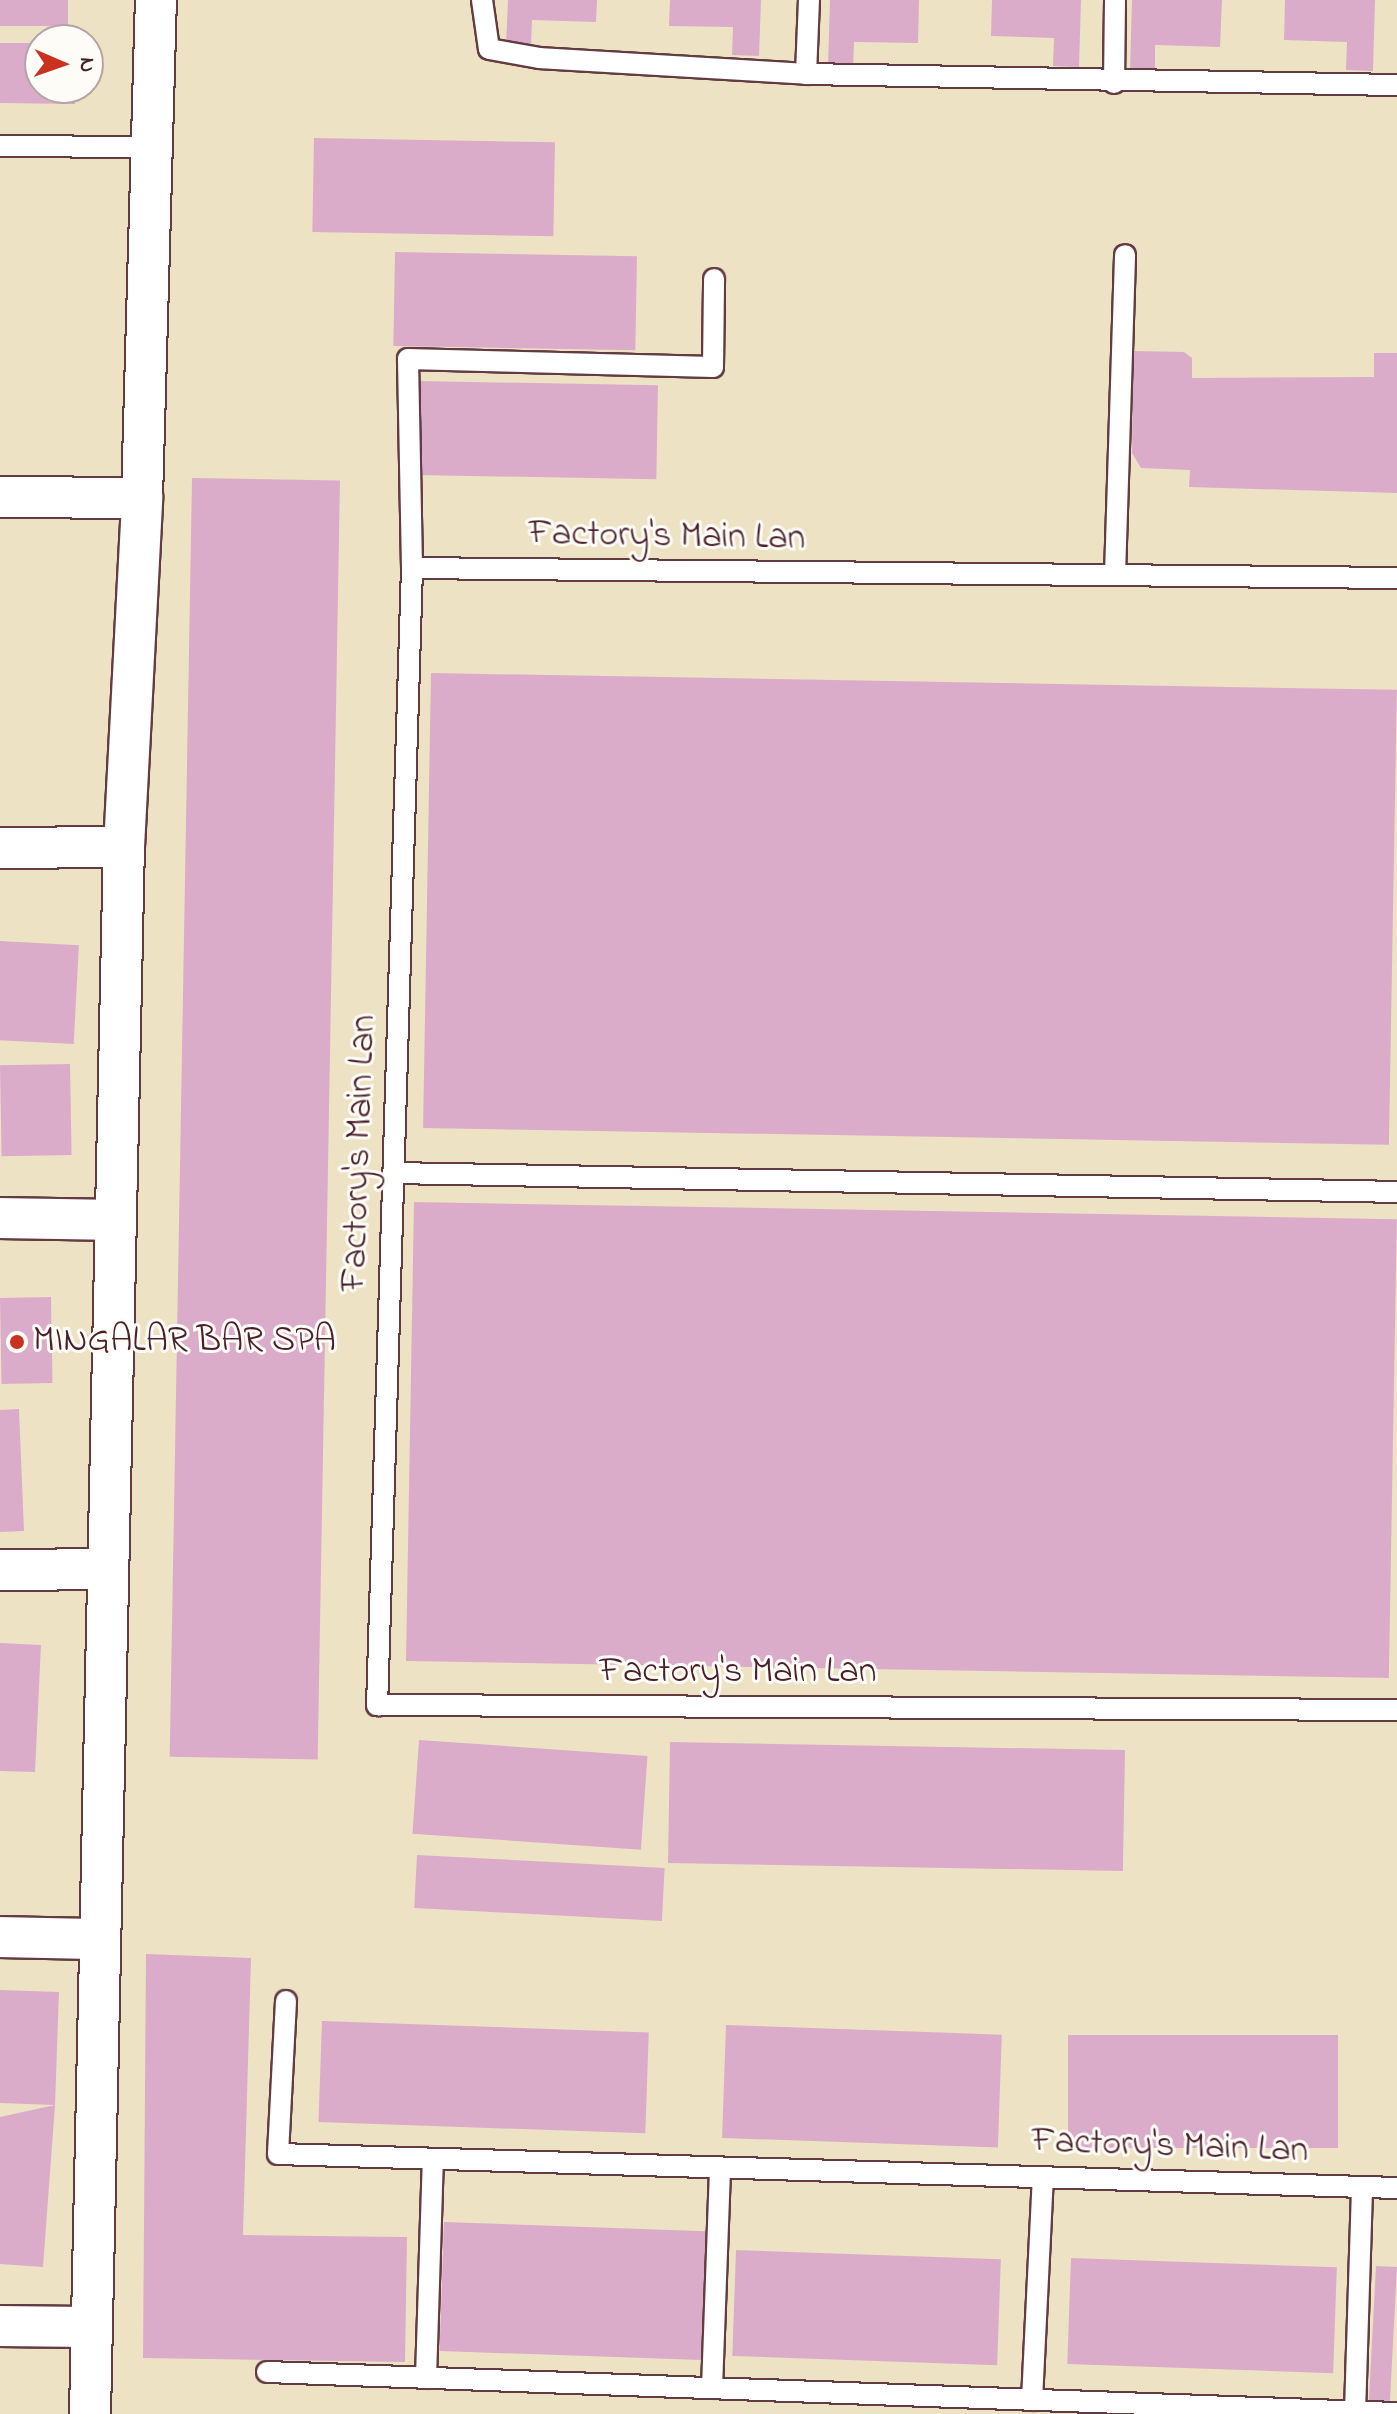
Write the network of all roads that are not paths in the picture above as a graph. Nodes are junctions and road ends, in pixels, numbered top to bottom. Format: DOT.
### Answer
graph roads {
  1 [pos="156,0"];
  2 [pos="482,0"];
  3 [pos="809,0"];
  4 [pos="1115,0"];
  5 [pos="806,74"];
  6 [pos="1114,83"];
  7 [pos="1397,85"];
  8 [pos="0,146"];
  9 [pos="152,147"];
  10 [pos="1125,255"];
  11 [pos="714,279"];
  12 [pos="0,497"];
  13 [pos="142,498"];
  14 [pos="412,568"];
  15 [pos="1115,575"];
  16 [pos="1397,578"];
  17 [pos="124,847"];
  18 [pos="0,848"];
  19 [pos="393,1173"];
  20 [pos="1397,1192"];
  21 [pos="0,1218"];
  22 [pos="114,1220"];
  23 [pos="106,1569"];
  24 [pos="0,1570"];
  25 [pos="1397,1710"];
  26 [pos="0,1937"];
  27 [pos="97,1939"];
  28 [pos="286,2001"];
  29 [pos="433,2159"];
  30 [pos="720,2168"];
  31 [pos="1043,2177"];
  32 [pos="1362,2187"];
  33 [pos="1397,2188"];
  34 [pos="0,2326"];
  35 [pos="91,2327"];
  36 [pos="267,2372"];
  37 [pos="426,2378"];
  38 [pos="712,2388"];
  39 [pos="1032,2400"];
  40 [pos="1355,2412"];
  41 [pos="1397,2413"];
  42 [pos="90,2414"];
  1 -- 9 [label="street"];
  2 -- 5 [label="lane"];
  3 -- 5 [label="lane"];
  4 -- 6 [label="lane"];
  5 -- 6 [label="lane"];
  6 -- 7 [label="lane"];
  8 -- 9 [label="lane"];
  9 -- 13 [label="street"];
  10 -- 15 [label="lane"];
  11 -- 14 [label="lane"];
  12 -- 13 [label="street"];
  13 -- 17 [label="street"];
  14 -- 15 [label="lane, Factory's Main Lan"];
  14 -- 19 [label="lane, Factory's Main Lan"];
  15 -- 16 [label="lane, Factory's Main Lan"];
  17 -- 18 [label="street"];
  17 -- 22 [label="street"];
  19 -- 20 [label="lane"];
  19 -- 25 [label="lane, Factory's Main Lan"];
  21 -- 22 [label="street"];
  22 -- 23 [label="street"];
  23 -- 24 [label="street"];
  23 -- 27 [label="street"];
  26 -- 27 [label="street"];
  27 -- 35 [label="street"];
  28 -- 29 [label="lane, Factory's Main Lan"];
  29 -- 30 [label="lane, Factory's Main Lan"];
  29 -- 37 [label="lane"];
  30 -- 31 [label="lane, Factory's Main Lan"];
  30 -- 38 [label="lane"];
  31 -- 32 [label="lane, Factory's Main Lan"];
  31 -- 39 [label="lane"];
  32 -- 33 [label="lane, Factory's Main Lan"];
  32 -- 40 [label="lane"];
  34 -- 35 [label="street"];
  35 -- 42 [label="street"];
  36 -- 37 [label="lane"];
  37 -- 38 [label="lane"];
  38 -- 39 [label="lane"];
  39 -- 40 [label="lane"];
  40 -- 41 [label="lane"];
}
